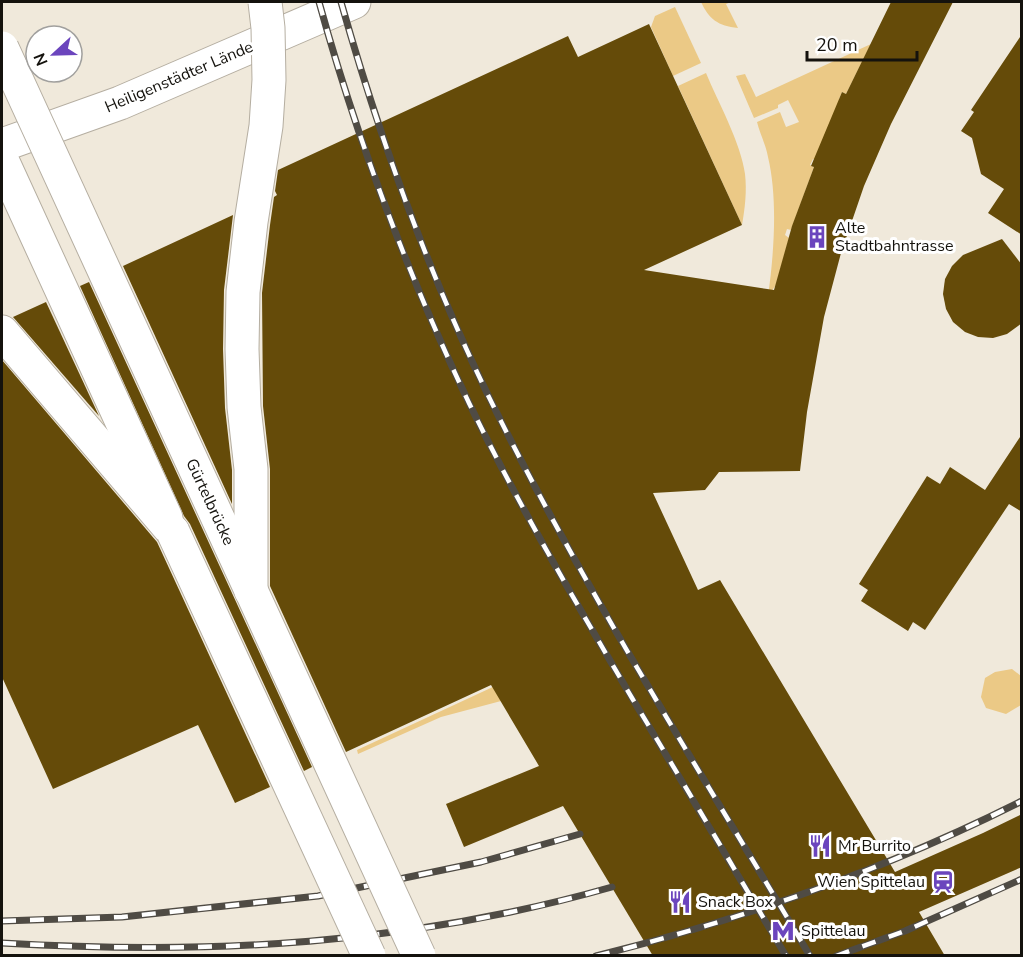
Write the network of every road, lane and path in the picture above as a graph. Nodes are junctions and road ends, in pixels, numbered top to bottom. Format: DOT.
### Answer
graph roads {
  1 [pos="265,2"];
  2 [pos="354,2"];
  3 [pos="2,48"];
  4 [pos="2,145"];
  5 [pos="2,160"];
  6 [pos="2,332"];
  7 [pos="172,532"];
  8 [pos="251,591"];
  9 [pos="369,956"];
  10 [pos="419,956"];
  1 -- 8 [label="main road, bridge"];
  2 -- 4 [label="main road, Heiligenstädter Lände"];
  3 -- 8 [label="main road, Gürtelbrücke, bridge"];
  5 -- 7 [label="main road"];
  6 -- 7 [label="main road"];
  7 -- 9 [label="main road, bridge"];
  8 -- 10 [label="main road, Gürtelbrücke, bridge"];
}
